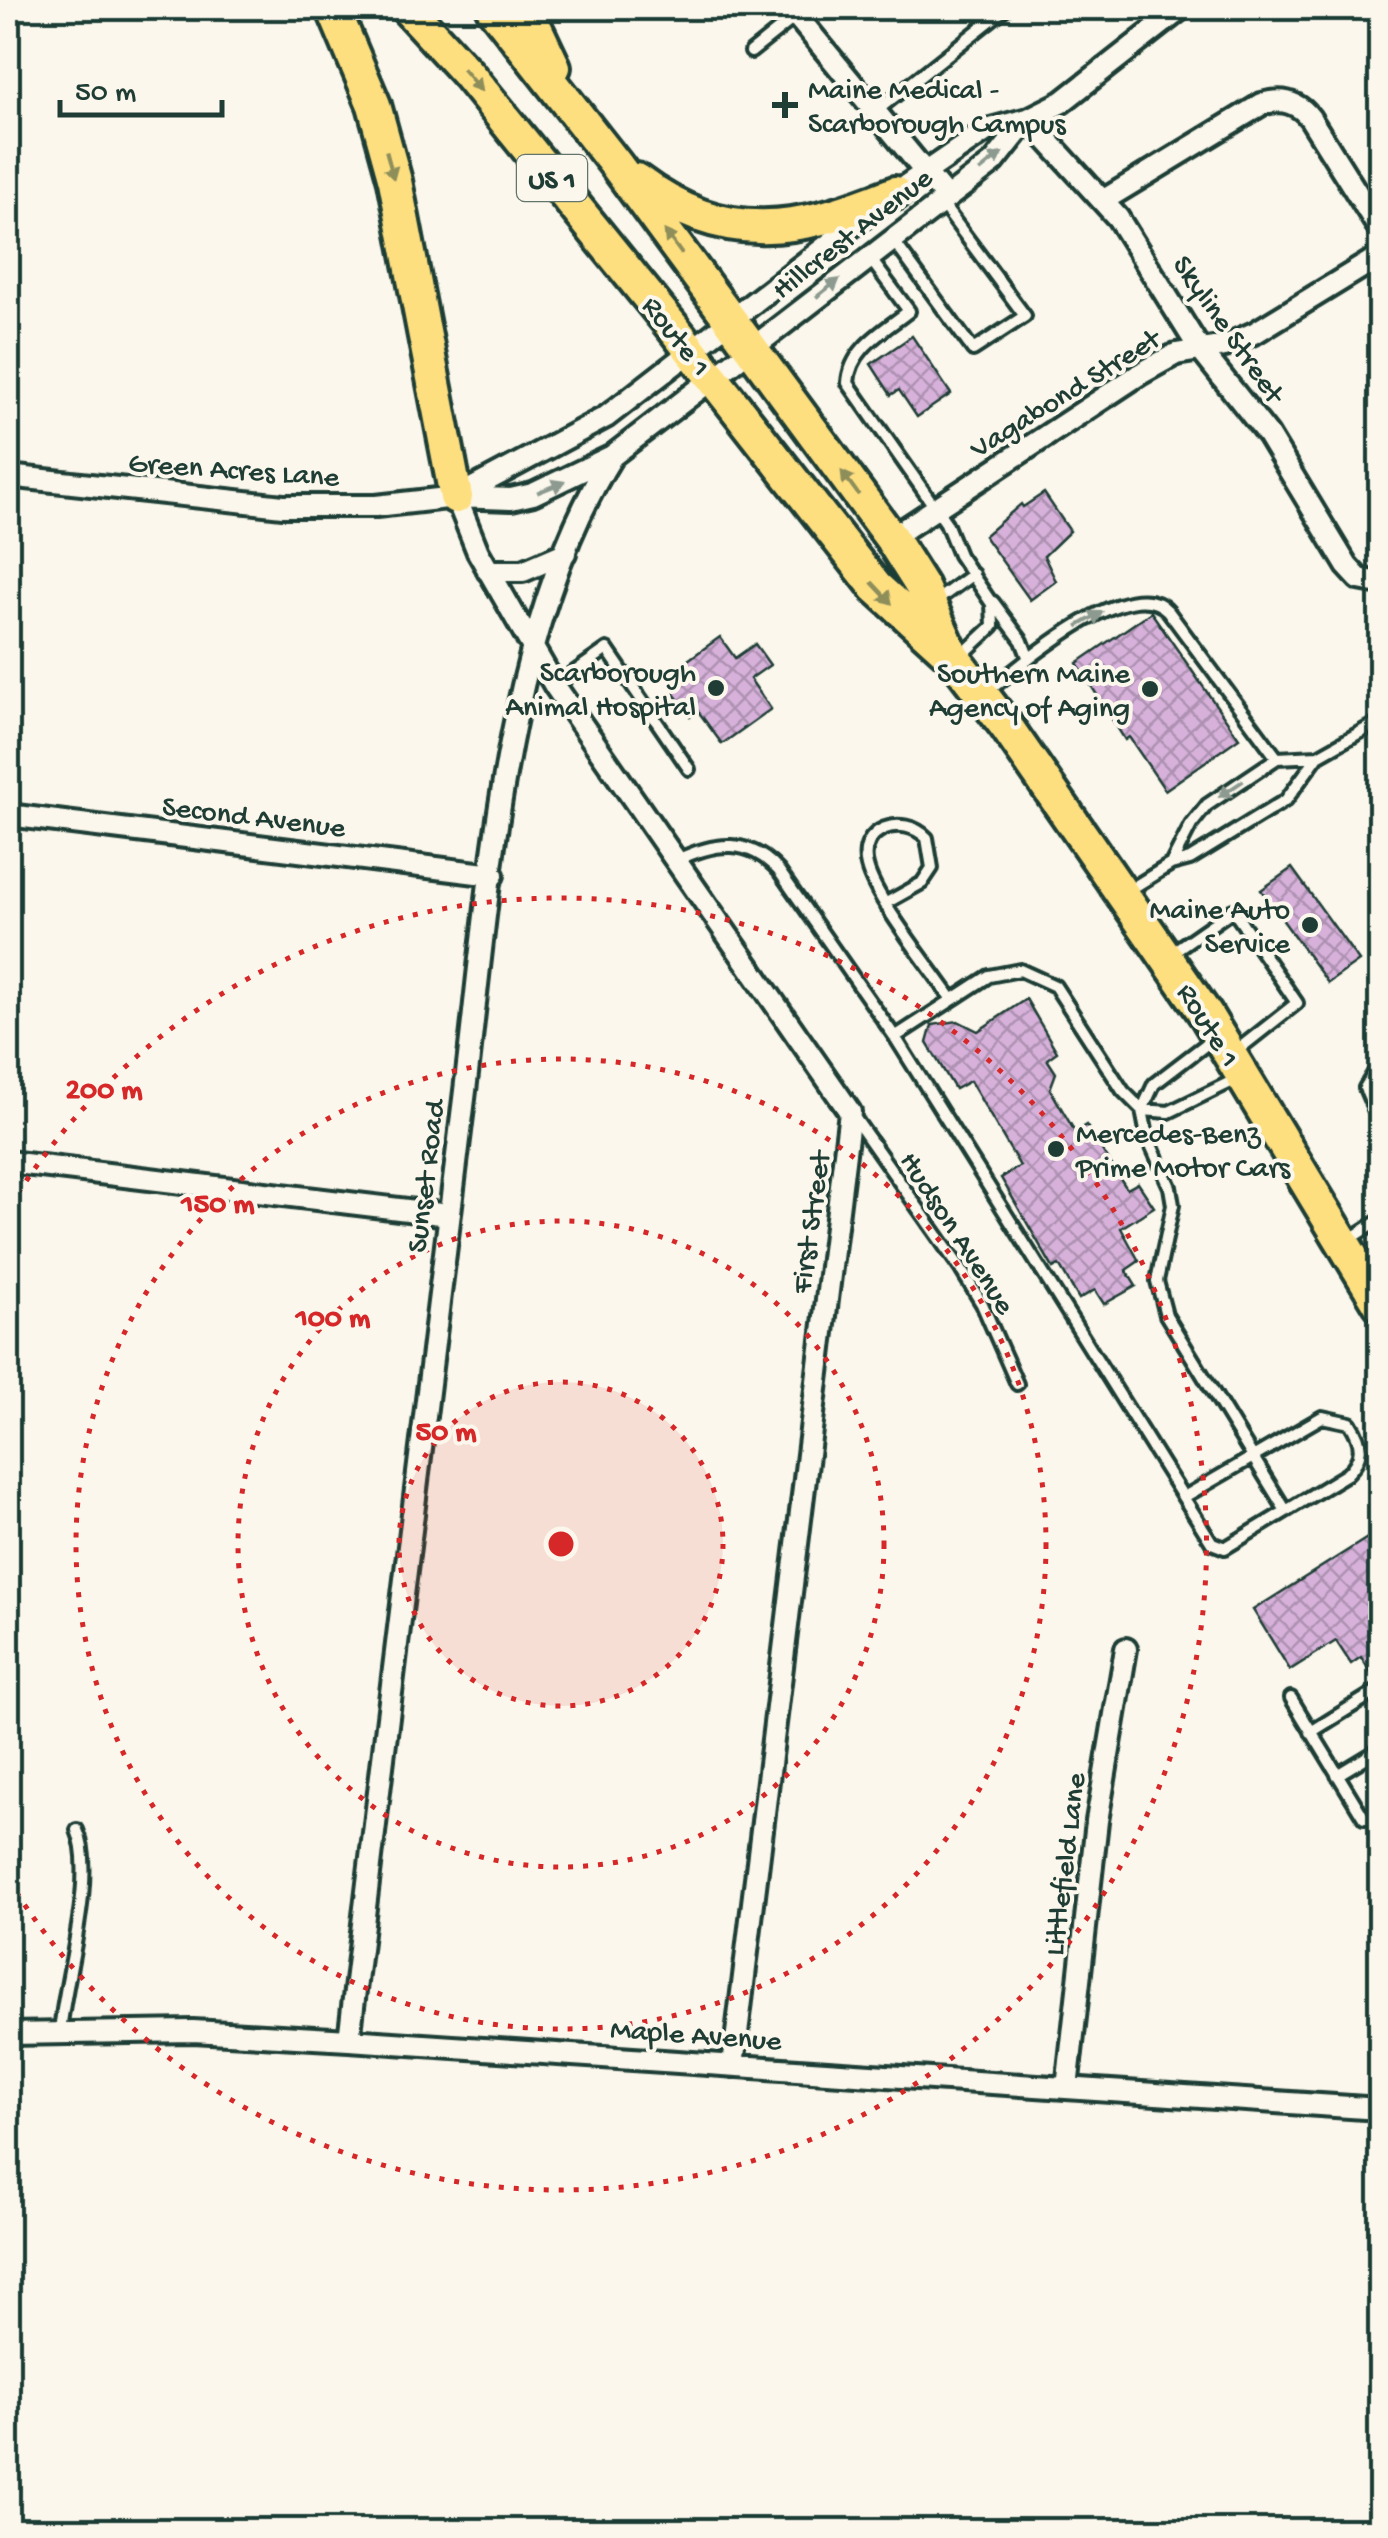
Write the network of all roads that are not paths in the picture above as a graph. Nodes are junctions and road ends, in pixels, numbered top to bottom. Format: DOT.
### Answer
graph roads {
  1 [pos="333,8"];
  2 [pos="407,8"];
  3 [pos="492,8"];
  4 [pos="526,8"];
  5 [pos="1006,8"];
  6 [pos="1182,8"];
  7 [pos="793,12"];
  8 [pos="751,52"];
  9 [pos="574,112"];
  10 [pos="875,112"];
  11 [pos="1028,119"];
  12 [pos="617,166"];
  13 [pos="926,173"];
  14 [pos="895,193"];
  15 [pos="942,198"];
  16 [pos="1104,200"];
  17 [pos="1380,230"];
  18 [pos="892,239"];
  19 [pos="868,256"];
  20 [pos="1380,256"];
  21 [pos="730,321"];
  22 [pos="751,348"];
  23 [pos="1200,348"];
  24 [pos="692,352"];
  25 [pos="713,379"];
  26 [pos="612,456"];
  27 [pos="8,476"];
  28 [pos="456,497"];
  29 [pos="936,509"];
  30 [pos="891,538"];
  31 [pos="565,554"];
  32 [pos="488,571"];
  33 [pos="973,574"];
  34 [pos="1374,583"];
  35 [pos="986,593"];
  36 [pos="931,604"];
  37 [pos="534,651"];
  38 [pos="954,658"];
  39 [pos="1029,659"];
  40 [pos="555,686"];
  41 [pos="982,696"];
  42 [pos="1380,721"];
  43 [pos="1318,756"];
  44 [pos="1277,758"];
  45 [pos="689,769"];
  46 [pos="8,815"];
  47 [pos="677,860"];
  48 [pos="1171,864"];
  49 [pos="493,875"];
  50 [pos="1124,894"];
  51 [pos="888,902"];
  52 [pos="1167,956"];
  53 [pos="951,998"];
  54 [pos="895,1037"];
  55 [pos="1230,1056"];
  56 [pos="1380,1064"];
  57 [pos="1142,1110"];
  58 [pos="850,1112"];
  59 [pos="1380,1124"];
  60 [pos="8,1162"];
  61 [pos="449,1214"];
  62 [pos="1380,1220"];
  63 [pos="1344,1243"];
  64 [pos="1380,1304"];
  65 [pos="1017,1384"];
  66 [pos="1254,1456"];
  67 [pos="1184,1497"];
  68 [pos="1286,1511"];
  69 [pos="1126,1649"];
  70 [pos="1380,1689"];
  71 [pos="1291,1698"];
  72 [pos="1312,1732"];
  73 [pos="1380,1748"];
  74 [pos="1338,1775"];
  75 [pos="1380,1818"];
  76 [pos="77,1830"];
  77 [pos="60,2032"];
  78 [pos="8,2034"];
  79 [pos="349,2040"];
  80 [pos="734,2066"];
  81 [pos="1066,2088"];
  82 [pos="1380,2109"];
  1 -- 28 [label="main road, one-way"];
  2 -- 24 [label="main road, Route 1 / US 1, one-way"];
  3 -- 9 [label="main road, Route 1 / US 1"];
  4 -- 9 [label="main road"];
  5 -- 10 [label="lane"];
  6 -- 11 [label="street, Hillcrest Avenue"];
  7 -- 8 [label="lane"];
  7 -- 10 [label="street"];
  9 -- 12 [label="main road, Route 1 / US 1"];
  10 -- 13 [label="street"];
  11 -- 13 [label="street, Hillcrest Avenue"];
  15 -- 11 [label="street, Hillcrest Avenue, one-way"];
  11 -- 16 [label="street, Skyline Street"];
  12 -- 14 [label="main road"];
  21 -- 12 [label="main road, Route 1 / US 1, one-way"];
  13 -- 14 [label="street, Hillcrest Avenue"];
  13 -- 15 [label="street"];
  14 -- 21 [label="street, Hillcrest Avenue"];
  15 -- 18 [label="street, Hillcrest Avenue"];
  15 -- 18 [label="lane"];
  16 -- 17 [label="street"];
  16 -- 23 [label="street, Skyline Street"];
  18 -- 19 [label="street, Hillcrest Avenue"];
  22 -- 19 [label="street, Hillcrest Avenue, one-way"];
  19 -- 29 [label="lane"];
  20 -- 23 [label="street, Vagabond Street"];
  21 -- 22 [label="main road, Route 1 / US 1"];
  21 -- 24 [label="street, Green Acres Lane"];
  22 -- 25 [label="street, Green Acres Lane"];
  30 -- 22 [label="main road, Route 1 / US 1, one-way"];
  23 -- 29 [label="street, Vagabond Street"];
  23 -- 34 [label="street, Skyline Street"];
  24 -- 25 [label="main road, Route 1 / US 1"];
  24 -- 28 [label="street, Green Acres Lane"];
  25 -- 26 [label="street, Green Acres Lane"];
  25 -- 38 [label="main road, Route 1 / US 1, one-way"];
  28 -- 26 [label="street, Green Acres Lane, one-way"];
  26 -- 31 [label="street, Sunset Road"];
  27 -- 28 [label="street, Green Acres Lane"];
  28 -- 32 [label="street, First Street"];
  29 -- 30 [label="street, Vagabond Street"];
  29 -- 33 [label="lane"];
  30 -- 36 [label="main road, Route 1 / US 1"];
  31 -- 32 [label="street"];
  31 -- 37 [label="street, Sunset Road"];
  32 -- 37 [label="street, First Street"];
  33 -- 35 [label="lane"];
  33 -- 36 [label="lane"];
  35 -- 38 [label="lane"];
  35 -- 39 [label="lane"];
  36 -- 38 [label="main road, Route 1 / US 1"];
  37 -- 40 [label="street, First Street"];
  37 -- 49 [label="street, Sunset Road"];
  38 -- 41 [label="main road, Route 1 / US 1"];
  39 -- 41 [label="lane"];
  39 -- 44 [label="lane, one-way"];
  40 -- 45 [label="lane"];
  40 -- 47 [label="street, First Street"];
  41 -- 50 [label="main road, Route 1 / US 1"];
  42 -- 43 [label="lane"];
  43 -- 44 [label="lane"];
  43 -- 48 [label="lane"];
  44 -- 48 [label="lane, one-way"];
  46 -- 49 [label="street, Second Avenue"];
  47 -- 54 [label="lane"];
  47 -- 58 [label="street, First Street"];
  48 -- 50 [label="lane"];
  49 -- 61 [label="street, Sunset Road"];
  50 -- 52 [label="main road, Route 1 / US 1"];
  51 -- 51 [label="lane"];
  51 -- 53 [label="lane"];
  52 -- 55 [label="main road, Route 1 / US 1"];
  52 -- 55 [label="lane"];
  53 -- 54 [label="lane"];
  53 -- 57 [label="lane"];
  54 -- 67 [label="lane"];
  55 -- 57 [label="lane"];
  55 -- 57 [label="lane"];
  55 -- 63 [label="main road, Route 1 / US 1"];
  56 -- 59 [label="lane"];
  57 -- 66 [label="lane"];
  58 -- 65 [label="lane, Hudson Avenue"];
  58 -- 80 [label="street, First Street"];
  60 -- 61 [label="street"];
  61 -- 79 [label="street, Sunset Road"];
  62 -- 63 [label="lane"];
  63 -- 64 [label="main road, Route 1 / US 1"];
  66 -- 67 [label="lane"];
  66 -- 68 [label="lane"];
  66 -- 68 [label="lane"];
  67 -- 68 [label="lane"];
  69 -- 81 [label="street, Littlefield Lane"];
  70 -- 72 [label="lane"];
  71 -- 72 [label="lane"];
  72 -- 74 [label="lane"];
  73 -- 74 [label="lane"];
  74 -- 75 [label="lane"];
  76 -- 77 [label="lane"];
  77 -- 78 [label="street, Maple Avenue"];
  77 -- 79 [label="street, Maple Avenue"];
  79 -- 80 [label="street, Maple Avenue"];
  80 -- 81 [label="street, Maple Avenue"];
  81 -- 82 [label="street, Maple Avenue"];
}
